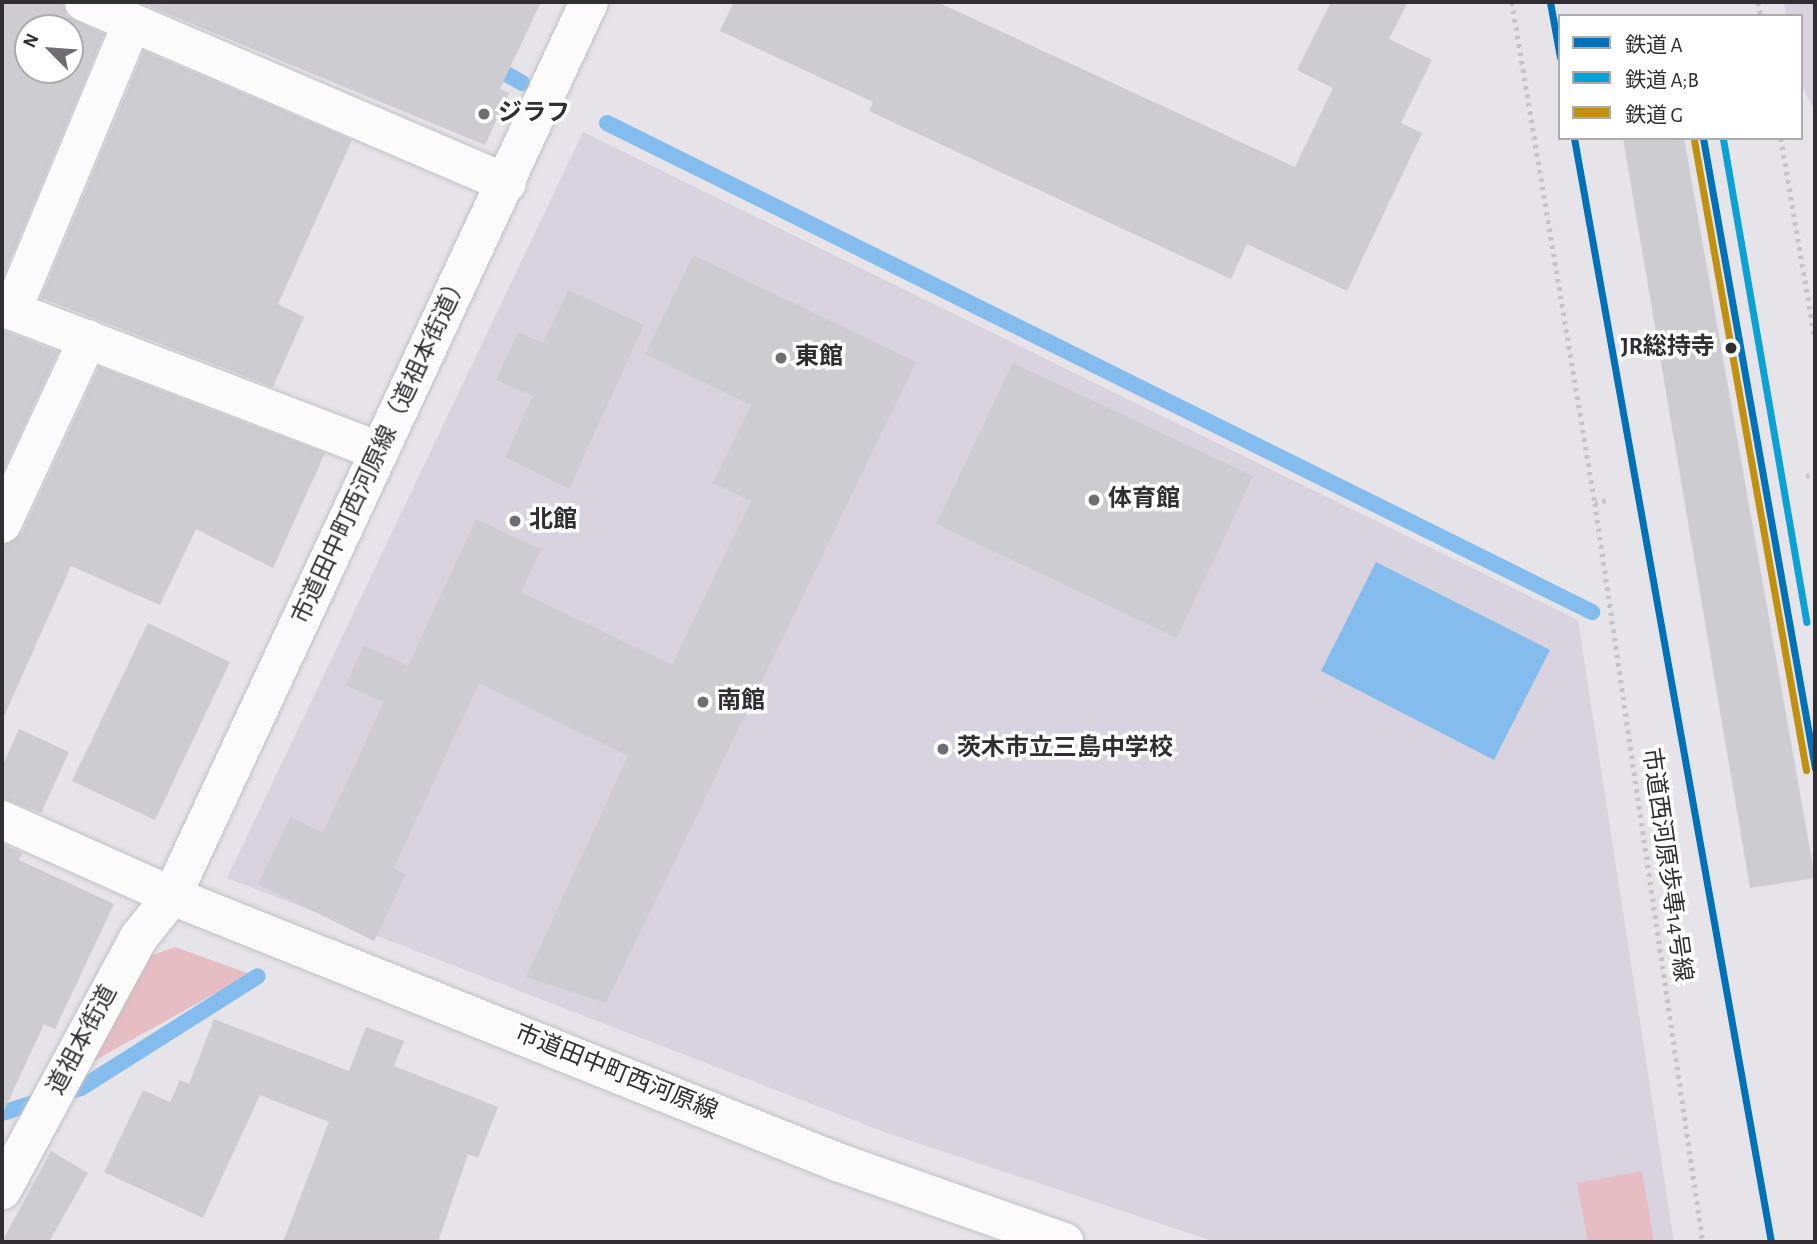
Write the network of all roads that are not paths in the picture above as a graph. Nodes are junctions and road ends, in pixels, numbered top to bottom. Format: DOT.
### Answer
graph roads {
  1 [pos="84,2"];
  2 [pos="589,2"];
  3 [pos="132,23"];
  4 [pos="507,183"];
  5 [pos="7,309"];
  6 [pos="88,339"];
  7 [pos="380,451"];
  8 [pos="2,524"];
  9 [pos="2,820"];
  10 [pos="172,896"];
  11 [pos="2,1190"];
  12 [pos="1064,1242"];
  1 -- 3 [label="street"];
  2 -- 4 [label="street, 市道田中町西河原線（道祖本街道）"];
  3 -- 4 [label="street"];
  3 -- 5 [label="street"];
  4 -- 7 [label="street, 市道田中町西河原線（道祖本街道）"];
  5 -- 6 [label="street"];
  6 -- 7 [label="street"];
  6 -- 8 [label="street"];
  7 -- 10 [label="street, 市道田中町西河原線（道祖本街道）"];
  9 -- 10 [label="street, 市道田中町西河原線"];
  10 -- 11 [label="street, 道祖本街道"];
  10 -- 12 [label="street, 市道田中町西河原線"];
}
